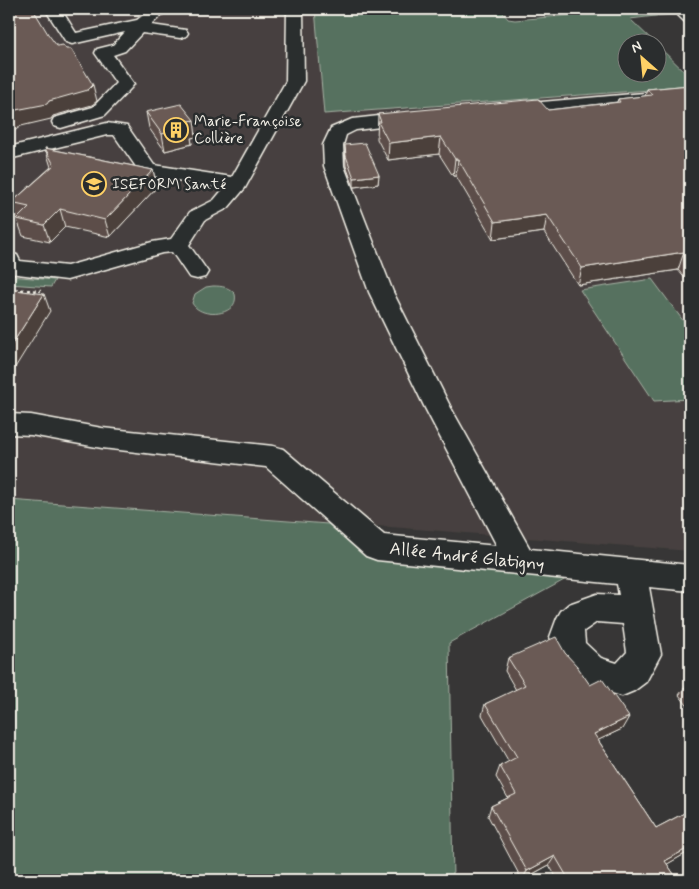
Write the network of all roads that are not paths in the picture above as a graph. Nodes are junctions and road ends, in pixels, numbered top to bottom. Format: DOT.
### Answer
graph roads {
  1 [pos="53,9"];
  2 [pos="160,9"];
  3 [pos="295,9"];
  4 [pos="680,9"];
  5 [pos="690,18"];
  6 [pos="140,26"];
  7 [pos="180,33"];
  8 [pos="71,47"];
  9 [pos="103,53"];
  10 [pos="690,94"];
  11 [pos="486,112"];
  12 [pos="437,116"];
  13 [pos="45,125"];
  14 [pos="9,153"];
  15 [pos="238,184"];
  16 [pos="178,245"];
  17 [pos="9,260"];
  18 [pos="197,272"];
  19 [pos="9,424"];
  20 [pos="521,561"];
  21 [pos="631,572"];
  22 [pos="690,578"];
  23 [pos="638,614"];
  1 -- 8 [label="street"];
  2 -- 6 [label="street"];
  3 -- 15 [label="street"];
  4 -- 5 [label="street"];
  6 -- 7 [label="street"];
  6 -- 8 [label="street"];
  6 -- 9 [label="street"];
  8 -- 9 [label="street"];
  9 -- 13 [label="street"];
  10 -- 11 [label="street"];
  12 -- 20 [label="street"];
  14 -- 15 [label="street"];
  15 -- 16 [label="street"];
  16 -- 17 [label="street"];
  16 -- 18 [label="street"];
  19 -- 20 [label="street, Allée André Glatigny"];
  20 -- 21 [label="street, Allée André Glatigny"];
  21 -- 22 [label="street, Allée André Glatigny"];
  21 -- 23 [label="street"];
}
